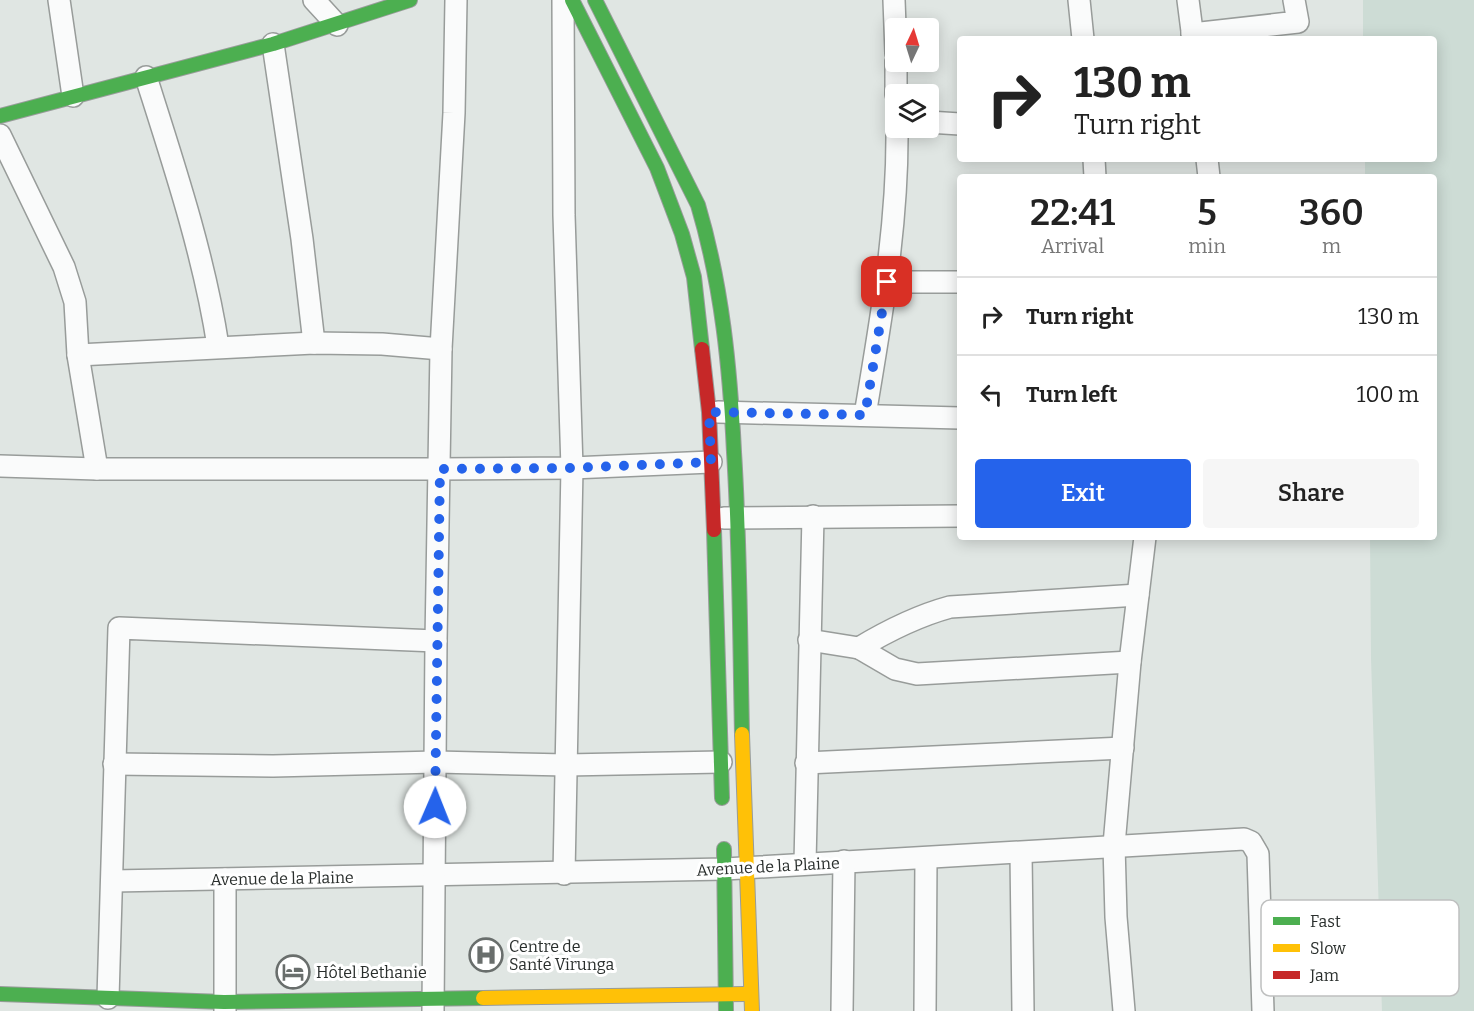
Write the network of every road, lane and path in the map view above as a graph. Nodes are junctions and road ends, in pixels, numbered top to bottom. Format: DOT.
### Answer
graph roads {
  1 [pos="58,0"];
  2 [pos="314,0"];
  3 [pos="410,0"];
  4 [pos="456,0"];
  5 [pos="563,0"];
  6 [pos="572,0"];
  7 [pos="595,0"];
  8 [pos="894,0"];
  9 [pos="1079,0"];
  10 [pos="1188,0"];
  11 [pos="1294,0"];
  12 [pos="895,18"];
  13 [pos="337,25"];
  14 [pos="1083,36"];
  15 [pos="1192,36"];
  16 [pos="273,44"];
  17 [pos="146,77"];
  18 [pos="73,96"];
  19 [pos="0,116"];
  20 [pos="939,123"];
  21 [pos="957,124"];
  22 [pos="0,135"];
  23 [pos="897,138"];
  24 [pos="698,205"];
  25 [pos="675,216"];
  26 [pos="887,282"];
  27 [pos="957,282"];
  28 [pos="314,343"];
  29 [pos="218,346"];
  30 [pos="441,349"];
  31 [pos="78,355"];
  32 [pos="709,412"];
  33 [pos="732,412"];
  34 [pos="865,415"];
  35 [pos="957,418"];
  36 [pos="711,462"];
  37 [pos="0,466"];
  38 [pos="572,468"];
  39 [pos="97,469"];
  40 [pos="440,469"];
  41 [pos="813,516"];
  42 [pos="957,516"];
  43 [pos="738,518"];
  44 [pos="714,519"];
  45 [pos="1145,540"];
  46 [pos="1138,595"];
  47 [pos="809,640"];
  48 [pos="436,641"];
  49 [pos="859,648"];
  50 [pos="1130,662"];
  51 [pos="1123,748"];
  52 [pos="436,762"];
  53 [pos="721,762"];
  54 [pos="806,763"];
  55 [pos="114,764"];
  56 [pos="566,765"];
  57 [pos="723,809"];
  58 [pos="723,833"];
  59 [pos="1114,845"];
  60 [pos="1021,853"];
  61 [pos="926,858"];
  62 [pos="844,861"];
  63 [pos="805,863"];
  64 [pos="735,868"];
  65 [pos="564,874"];
  66 [pos="435,875"];
  67 [pos="225,879"];
  68 [pos="113,881"];
  69 [pos="1261,948"];
  70 [pos="0,994"];
  71 [pos="751,994"];
  72 [pos="725,996"];
  73 [pos="1263,996"];
  74 [pos="108,998"];
  75 [pos="434,1005"];
  76 [pos="224,1006"];
  77 [pos="726,1011"];
  78 [pos="752,1011"];
  79 [pos="842,1011"];
  80 [pos="925,1011"];
  81 [pos="1023,1011"];
  82 [pos="1124,1011"];
  83 [pos="1263,1011"];
  1 -- 18 [label="street"];
  2 -- 13 [label="street"];
  3 -- 13 [label="main road"];
  4 -- 30 [label="street"];
  5 -- 38 [label="street"];
  6 -- 25 [label="main road"];
  7 -- 24 [label="main road"];
  8 -- 12 [label="street"];
  9 -- 14 [label="street"];
  10 -- 15 [label="street"];
  11 -- 15 [label="street"];
  13 -- 16 [label="main road"];
  16 -- 17 [label="main road"];
  16 -- 28 [label="street"];
  17 -- 18 [label="main road"];
  17 -- 29 [label="street"];
  18 -- 19 [label="main road"];
  20 -- 21 [label="street"];
  22 -- 31 [label="street"];
  23 -- 26 [label="street"];
  24 -- 25 [label="main road"];
  24 -- 33 [label="main road"];
  25 -- 32 [label="main road"];
  26 -- 27 [label="street"];
  26 -- 34 [label="street"];
  28 -- 29 [label="street"];
  28 -- 30 [label="street"];
  29 -- 31 [label="street"];
  30 -- 40 [label="street"];
  31 -- 39 [label="street"];
  32 -- 33 [label="street"];
  32 -- 36 [label="main road"];
  33 -- 34 [label="street"];
  33 -- 43 [label="main road"];
  34 -- 35 [label="street"];
  36 -- 38 [label="street"];
  36 -- 44 [label="main road"];
  37 -- 39 [label="street"];
  38 -- 40 [label="street"];
  38 -- 56 [label="street"];
  39 -- 40 [label="street"];
  40 -- 48 [label="street"];
  41 -- 42 [label="street"];
  41 -- 43 [label="street"];
  41 -- 47 [label="street"];
  43 -- 44 [label="street"];
  43 -- 64 [label="main road"];
  44 -- 53 [label="main road"];
  45 -- 46 [label="street"];
  46 -- 49 [label="street"];
  46 -- 50 [label="street"];
  47 -- 49 [label="street"];
  47 -- 54 [label="street"];
  48 -- 52 [label="street"];
  48 -- 55 [label="street"];
  49 -- 50 [label="street"];
  50 -- 51 [label="street"];
  51 -- 54 [label="street"];
  51 -- 59 [label="street"];
  52 -- 55 [label="street"];
  52 -- 56 [label="street"];
  52 -- 66 [label="street"];
  53 -- 56 [label="street"];
  53 -- 57 [label="main road"];
  54 -- 63 [label="street"];
  55 -- 68 [label="street"];
  56 -- 65 [label="street"];
  58 -- 64 [label="main road"];
  59 -- 60 [label="street, Avenue de la Plaine"];
  59 -- 69 [label="street, Avenue de la Plaine"];
  59 -- 82 [label="street"];
  60 -- 61 [label="street, Avenue de la Plaine"];
  60 -- 81 [label="street"];
  61 -- 62 [label="street, Avenue de la Plaine"];
  61 -- 80 [label="street"];
  62 -- 63 [label="street, Avenue de la Plaine"];
  62 -- 79 [label="street"];
  63 -- 64 [label="street, Avenue de la Plaine"];
  64 -- 65 [label="street, Avenue de la Plaine"];
  64 -- 71 [label="main road"];
  64 -- 72 [label="main road"];
  65 -- 66 [label="street, Avenue de la Plaine"];
  66 -- 67 [label="street, Avenue de la Plaine"];
  66 -- 75 [label="street"];
  67 -- 68 [label="street, Avenue de la Plaine"];
  67 -- 76 [label="street"];
  68 -- 74 [label="street"];
  70 -- 74 [label="main road"];
  71 -- 72 [label="main road"];
  71 -- 78 [label="main road"];
  72 -- 75 [label="main road"];
  72 -- 77 [label="main road"];
  73 -- 83 [label="street, Avenue de la Plaine"];
  74 -- 76 [label="main road"];
  75 -- 76 [label="main road"];
}
